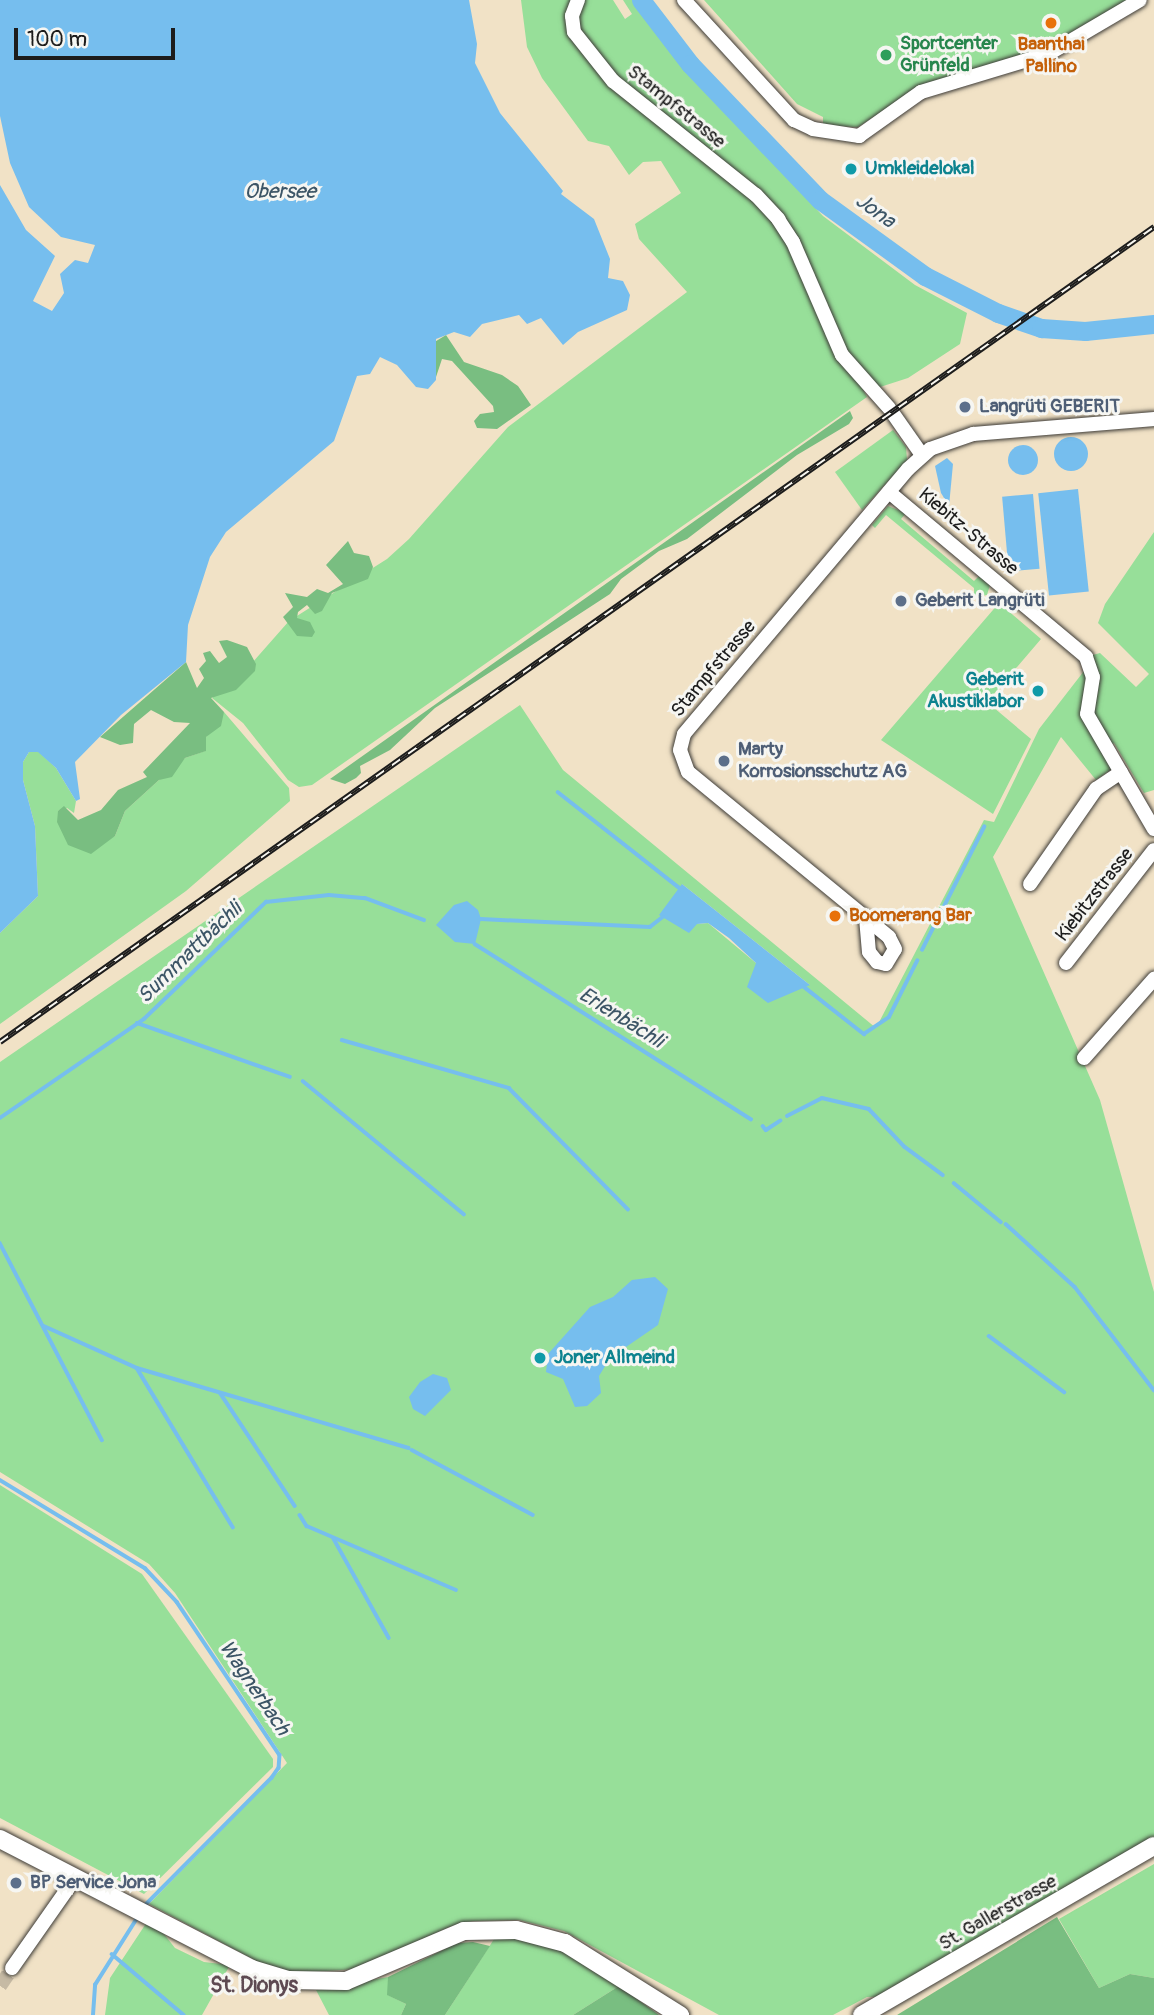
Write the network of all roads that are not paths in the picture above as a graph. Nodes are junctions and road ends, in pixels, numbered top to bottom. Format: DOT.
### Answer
graph roads {
  1 [pos="578,0"];
  2 [pos="684,0"];
  3 [pos="1140,0"];
  4 [pos="1154,419"];
  5 [pos="922,455"];
  6 [pos="888,492"];
  7 [pos="1121,772"];
  8 [pos="1154,829"];
  9 [pos="1154,850"];
  10 [pos="1030,884"];
  11 [pos="866,918"];
  12 [pos="1066,962"];
  13 [pos="1154,979"];
  14 [pos="1084,1058"];
  15 [pos="0,1839"];
  16 [pos="1154,1846"];
  17 [pos="75,1878"];
  18 [pos="12,1968"];
  19 [pos="680,2015"];
  20 [pos="862,2015"];
  1 -- 5 [label="street, Stampfstrasse"];
  2 -- 3 [label="street"];
  4 -- 5 [label="street, Stampfstrasse"];
  5 -- 6 [label="street, Stampfstrasse"];
  6 -- 7 [label="street, Kiebitz-Strasse"];
  6 -- 11 [label="street, Stampfstrasse"];
  7 -- 8 [label="street"];
  7 -- 10 [label="street"];
  9 -- 12 [label="street, Kiebitzstrasse"];
  13 -- 14 [label="street"];
  15 -- 17 [label="main road"];
  16 -- 20 [label="main road, St. Gallerstrasse"];
  17 -- 18 [label="street"];
  17 -- 19 [label="main road"];
}
